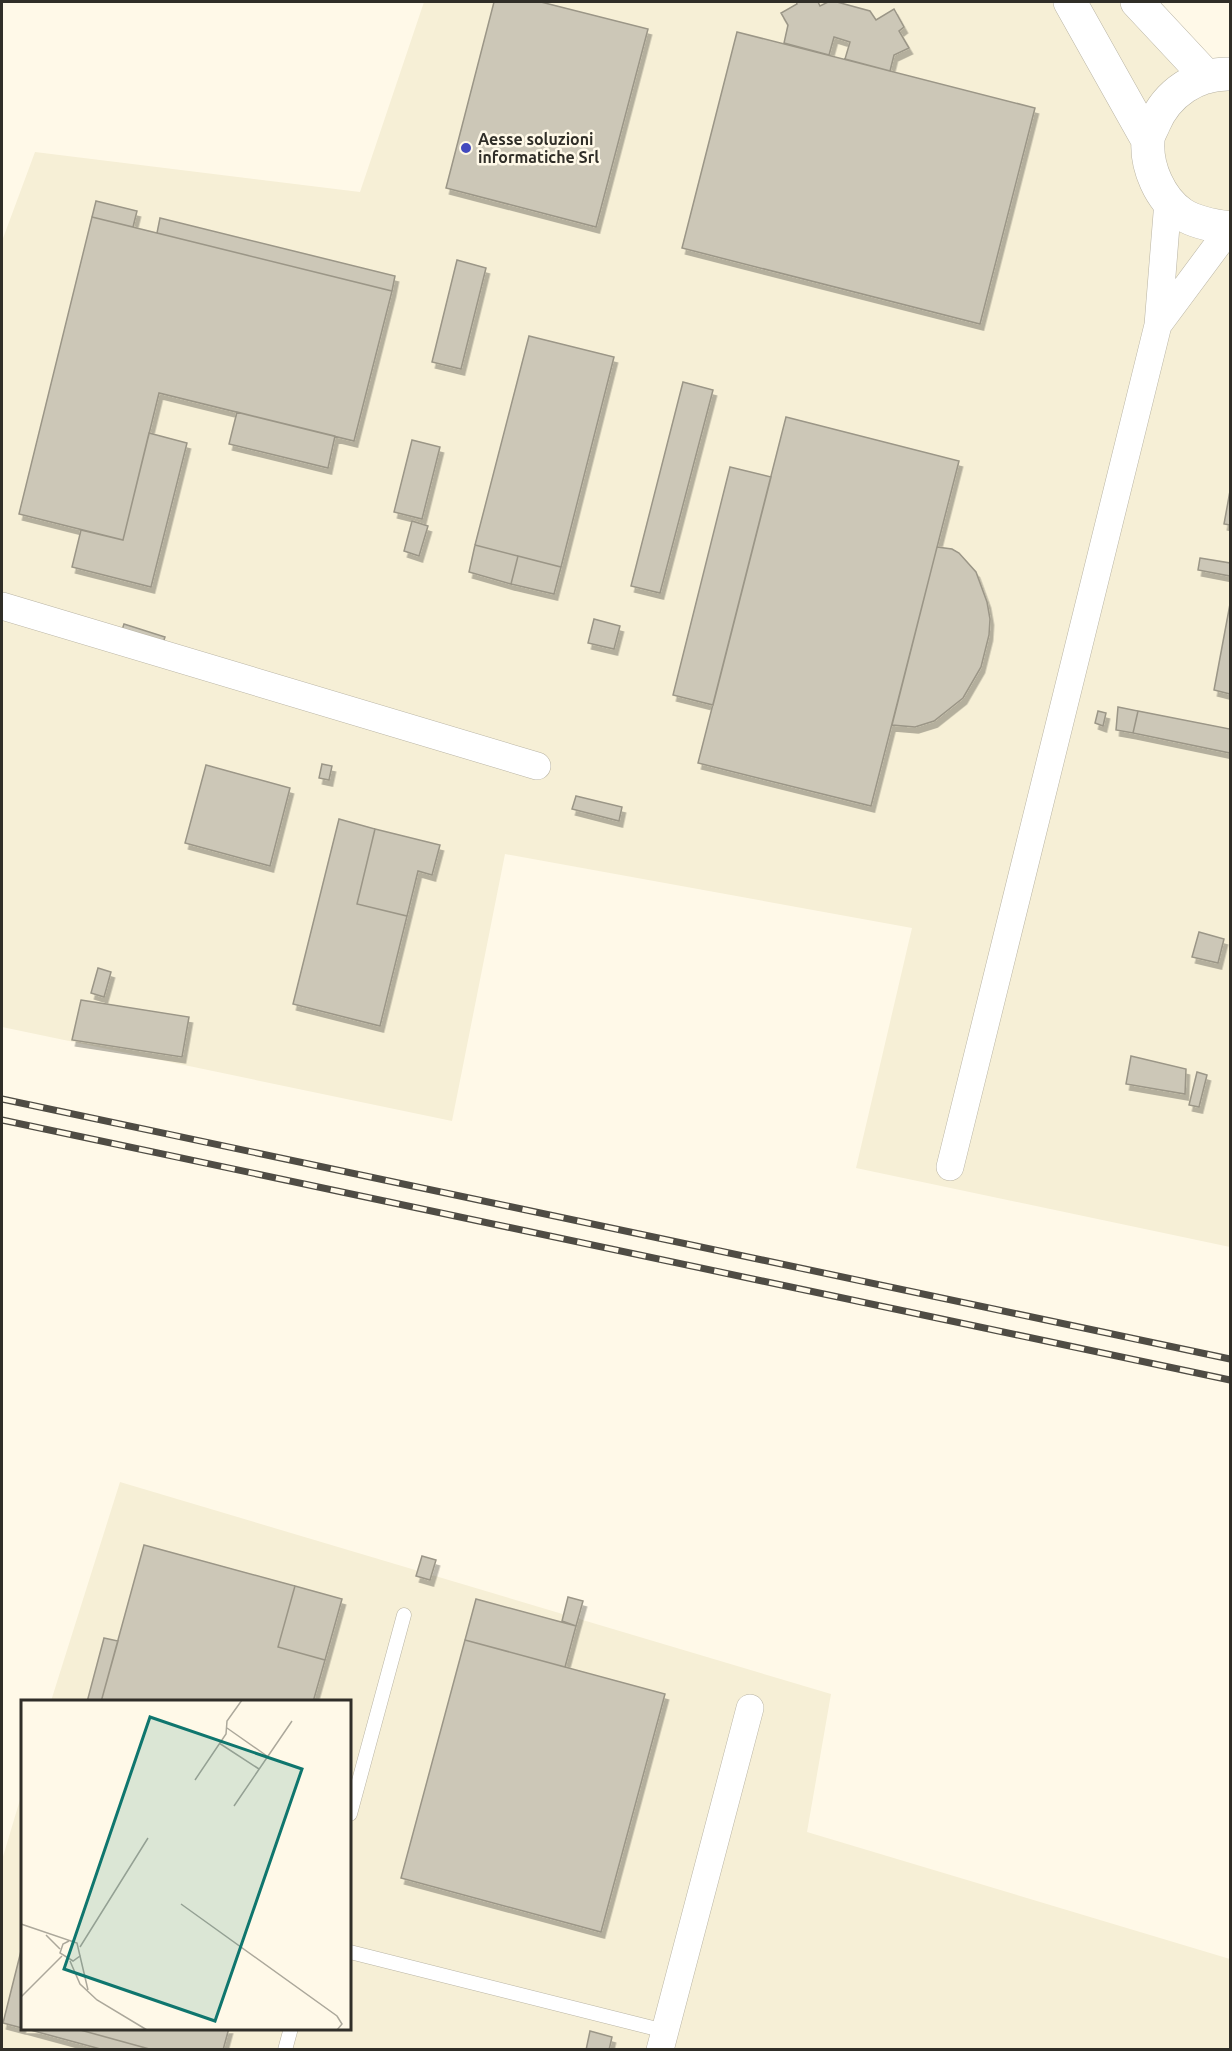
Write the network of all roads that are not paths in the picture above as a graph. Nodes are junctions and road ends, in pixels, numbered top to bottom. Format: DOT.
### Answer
graph roads {
  1 [pos="1070,2"];
  2 [pos="1137,2"];
  3 [pos="1219,76"];
  4 [pos="1147,140"];
  5 [pos="1168,201"];
  6 [pos="1230,228"];
  7 [pos="1158,325"];
  8 [pos="2,606"];
  9 [pos="537,766"];
  10 [pos="950,1167"];
  11 [pos="404,1615"];
  12 [pos="750,1708"];
  13 [pos="351,1810"];
  14 [pos="351,1952"];
  15 [pos="290,2030"];
  16 [pos="662,2040"];
  17 [pos="285,2049"];
  1 -- 4 [label="street"];
  2 -- 3 [label="street"];
  3 -- 4 [label="street"];
  4 -- 5 [label="street"];
  5 -- 6 [label="street"];
  5 -- 7 [label="street"];
  6 -- 7 [label="street"];
  7 -- 10 [label="street"];
  8 -- 9 [label="street"];
  11 -- 13 [label="lane"];
  12 -- 16 [label="street"];
  14 -- 16 [label="lane"];
  15 -- 17 [label="lane"];
}
